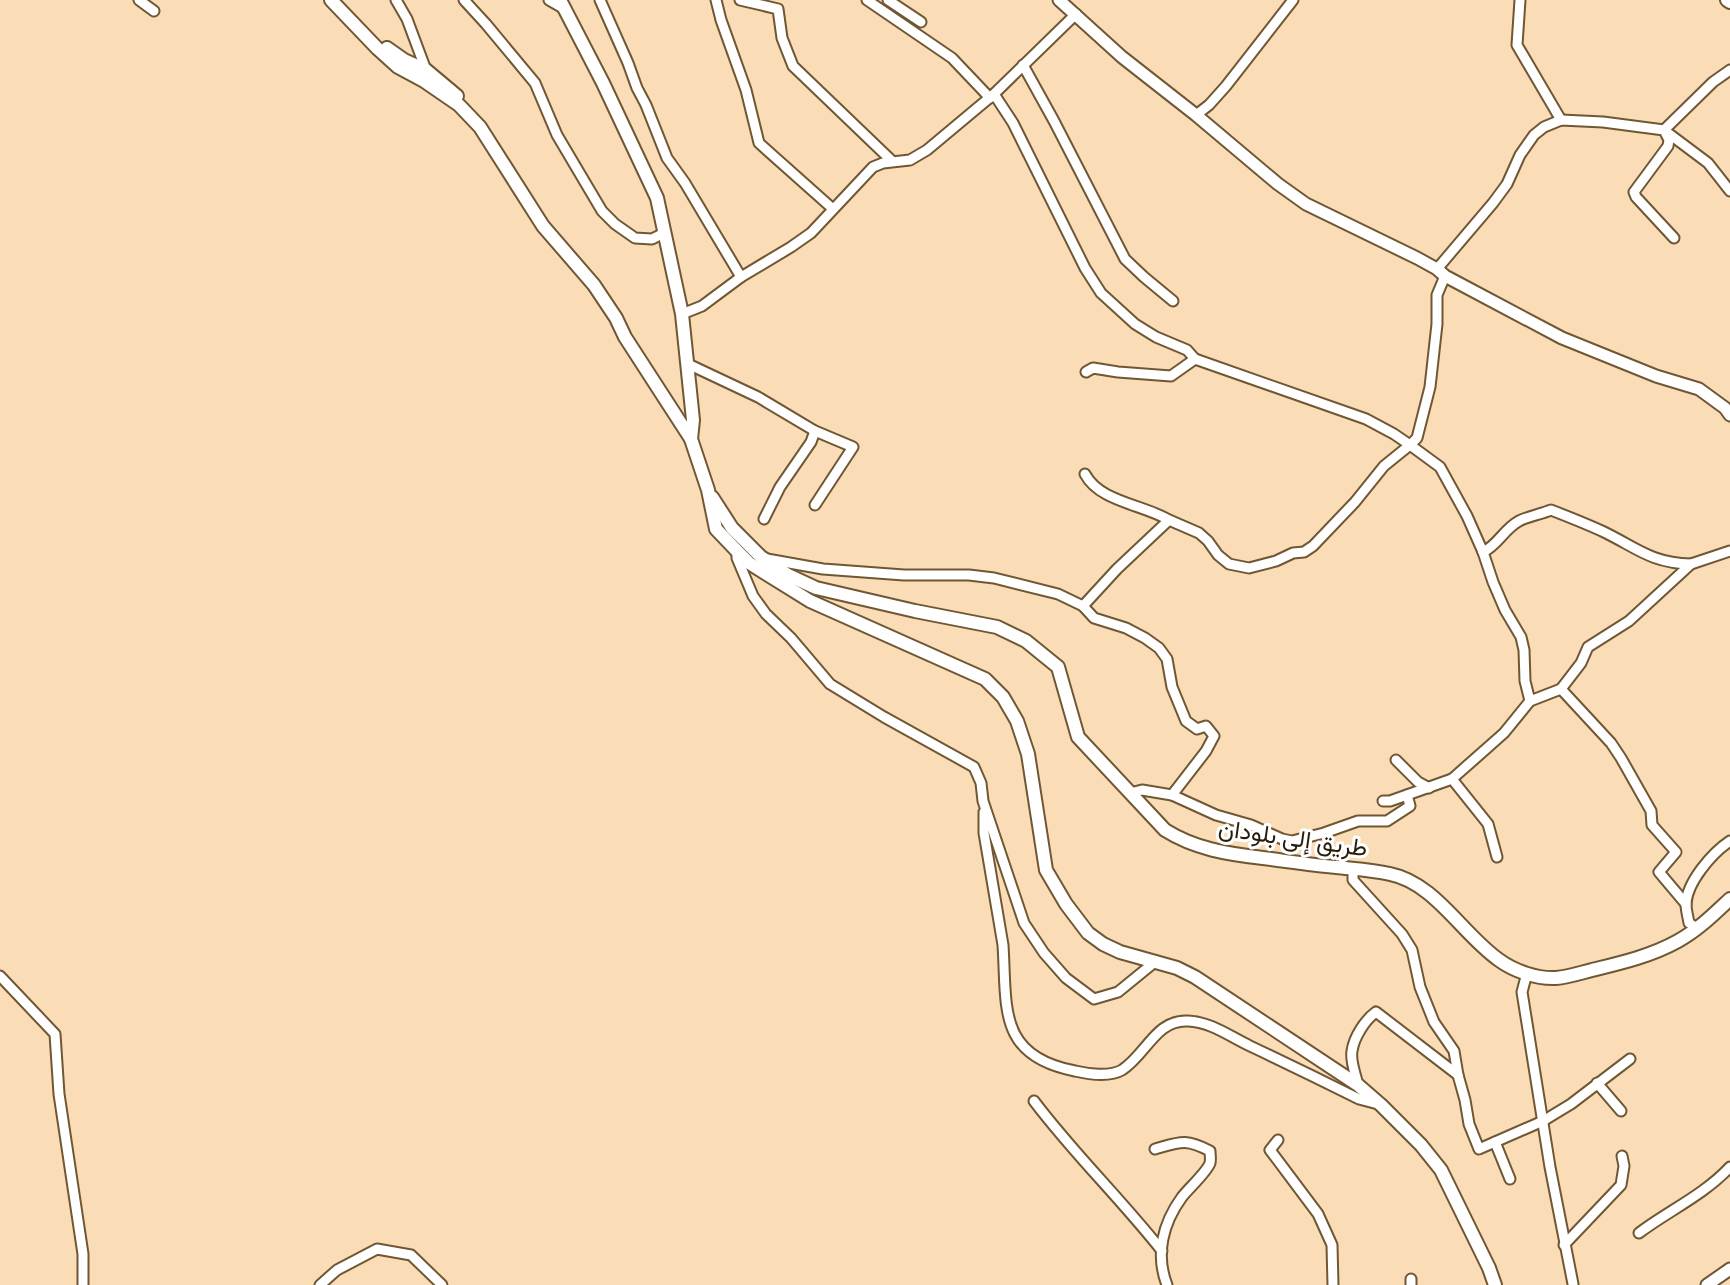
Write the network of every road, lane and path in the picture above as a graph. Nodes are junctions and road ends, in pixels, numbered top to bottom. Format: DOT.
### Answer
graph roads {
  1 [pos="139,0"];
  2 [pos="331,0"];
  3 [pos="396,0"];
  4 [pos="464,0"];
  5 [pos="549,0"];
  6 [pos="600,0"];
  7 [pos="716,0"];
  8 [pos="740,0"];
  9 [pos="867,0"];
  10 [pos="888,0"];
  11 [pos="1059,0"];
  12 [pos="1293,0"];
  13 [pos="1520,0"];
  14 [pos="562,4"];
  15 [pos="778,5"];
  16 [pos="154,11"];
  17 [pos="1076,14"];
  18 [pos="921,22"];
  19 [pos="414,64"];
  20 [pos="1023,65"];
  21 [pos="1730,70"];
  22 [pos="992,96"];
  23 [pos="1196,115"];
  24 [pos="1561,120"];
  25 [pos="1664,130"];
  26 [pos="892,161"];
  27 [pos="1730,191"];
  28 [pos="833,209"];
  29 [pos="664,233"];
  30 [pos="1674,238"];
  31 [pos="1441,272"];
  32 [pos="741,277"];
  33 [pos="1173,301"];
  34 [pos="682,314"];
  35 [pos="1195,359"];
  36 [pos="688,364"];
  37 [pos="1086,372"];
  38 [pos="1730,415"];
  39 [pos="815,431"];
  40 [pos="691,439"];
  41 [pos="1410,445"];
  42 [pos="1085,474"];
  43 [pos="708,490"];
  44 [pos="815,505"];
  45 [pos="764,519"];
  46 [pos="1169,520"];
  47 [pos="737,551"];
  48 [pos="1730,551"];
  49 [pos="1483,552"];
  50 [pos="761,557"];
  51 [pos="1691,564"];
  52 [pos="1083,606"];
  53 [pos="1561,689"];
  54 [pos="1530,701"];
  55 [pos="1396,760"];
  56 [pos="1452,779"];
  57 [pos="1429,788"];
  58 [pos="1130,793"];
  59 [pos="1172,795"];
  60 [pos="1407,795"];
  61 [pos="983,801"];
  62 [pos="1383,801"];
  63 [pos="1730,841"];
  64 [pos="1497,857"];
  65 [pos="1353,868"];
  66 [pos="1730,899"];
  67 [pos="1686,904"];
  68 [pos="1697,928"];
  69 [pos="1156,961"];
  70 [pos="1527,973"];
  71 [pos="0,976"];
  72 [pos="1630,1059"];
  73 [pos="1458,1075"];
  74 [pos="1597,1083"];
  75 [pos="1358,1085"];
  76 [pos="1034,1101"];
  77 [pos="1381,1105"];
  78 [pos="1621,1111"];
  79 [pos="1543,1121"];
  80 [pos="1278,1140"];
  81 [pos="1495,1142"];
  82 [pos="1155,1149"];
  83 [pos="1622,1156"];
  84 [pos="1730,1167"];
  85 [pos="1510,1179"];
  86 [pos="1639,1233"];
  87 [pos="1564,1245"];
  88 [pos="1162,1251"];
  89 [pos="1730,1269"];
  90 [pos="337,1270"];
  91 [pos="1573,1284"];
  92 [pos="83,1285"];
  93 [pos="320,1285"];
  94 [pos="328,1285"];
  95 [pos="442,1285"];
  96 [pos="1167,1285"];
  97 [pos="1333,1285"];
  98 [pos="1495,1285"];
  99 [pos="1707,1285"];
  1 -- 16 [label="street"];
  2 -- 19 [label="main road"];
  3 -- 19 [label="street"];
  4 -- 29 [label="street"];
  5 -- 14 [label="street"];
  6 -- 32 [label="street"];
  7 -- 28 [label="street"];
  8 -- 15 [label="street"];
  9 -- 22 [label="street"];
  10 -- 18 [label="street"];
  11 -- 17 [label="street"];
  12 -- 23 [label="street"];
  13 -- 24 [label="street"];
  14 -- 29 [label="main road"];
  15 -- 26 [label="street"];
  17 -- 20 [label="street"];
  17 -- 23 [label="street"];
  19 -- 40 [label="main road"];
  20 -- 22 [label="street"];
  20 -- 33 [label="street"];
  21 -- 25 [label="street"];
  22 -- 26 [label="street"];
  22 -- 35 [label="street"];
  23 -- 31 [label="street"];
  24 -- 25 [label="street"];
  24 -- 31 [label="street"];
  25 -- 27 [label="street"];
  25 -- 30 [label="street"];
  26 -- 28 [label="street"];
  28 -- 32 [label="street"];
  29 -- 34 [label="main road"];
  31 -- 38 [label="street"];
  31 -- 41 [label="street"];
  32 -- 34 [label="street"];
  34 -- 36 [label="main road"];
  35 -- 37 [label="street"];
  35 -- 41 [label="street"];
  36 -- 39 [label="street"];
  36 -- 40 [label="main road"];
  39 -- 44 [label="street"];
  39 -- 45 [label="street"];
  40 -- 43 [label="main road"];
  41 -- 46 [label="street"];
  41 -- 49 [label="street"];
  42 -- 46 [label="street"];
  43 -- 47 [label="main road"];
  43 -- 50 [label="main road, طريق إلى بلودان"];
  46 -- 52 [label="street"];
  47 -- 61 [label="street"];
  47 -- 69 [label="main road"];
  48 -- 51 [label="street"];
  49 -- 51 [label="street"];
  49 -- 54 [label="street"];
  50 -- 52 [label="street"];
  50 -- 58 [label="main road, طريق إلى بلودان"];
  51 -- 53 [label="street"];
  52 -- 59 [label="street"];
  53 -- 54 [label="street"];
  53 -- 67 [label="street"];
  54 -- 56 [label="street"];
  55 -- 57 [label="street"];
  56 -- 57 [label="street"];
  56 -- 64 [label="street"];
  57 -- 60 [label="street"];
  58 -- 59 [label="street"];
  58 -- 65 [label="main road, طريق إلى بلودان"];
  59 -- 60 [label="street"];
  60 -- 62 [label="street"];
  61 -- 69 [label="street"];
  61 -- 77 [label="street"];
  63 -- 67 [label="street"];
  65 -- 70 [label="main road, طريق إلى بلودان"];
  65 -- 73 [label="street"];
  66 -- 68 [label="main road, طريق إلى بلودان"];
  67 -- 68 [label="street"];
  68 -- 70 [label="main road, طريق إلى بلودان"];
  69 -- 75 [label="main road"];
  70 -- 79 [label="street"];
  71 -- 92 [label="street"];
  72 -- 74 [label="street"];
  73 -- 75 [label="street"];
  73 -- 81 [label="street"];
  74 -- 78 [label="street"];
  74 -- 79 [label="street"];
  75 -- 77 [label="main road"];
  76 -- 88 [label="street"];
  77 -- 98 [label="main road"];
  79 -- 81 [label="street"];
  79 -- 87 [label="street"];
  80 -- 97 [label="street"];
  81 -- 85 [label="street"];
  82 -- 88 [label="street"];
  83 -- 87 [label="street"];
  84 -- 86 [label="street"];
  87 -- 91 [label="street"];
  88 -- 96 [label="street"];
  89 -- 99 [label="street"];
  90 -- 93 [label="street"];
  90 -- 94 [label="street"];
  90 -- 95 [label="street"];
}
